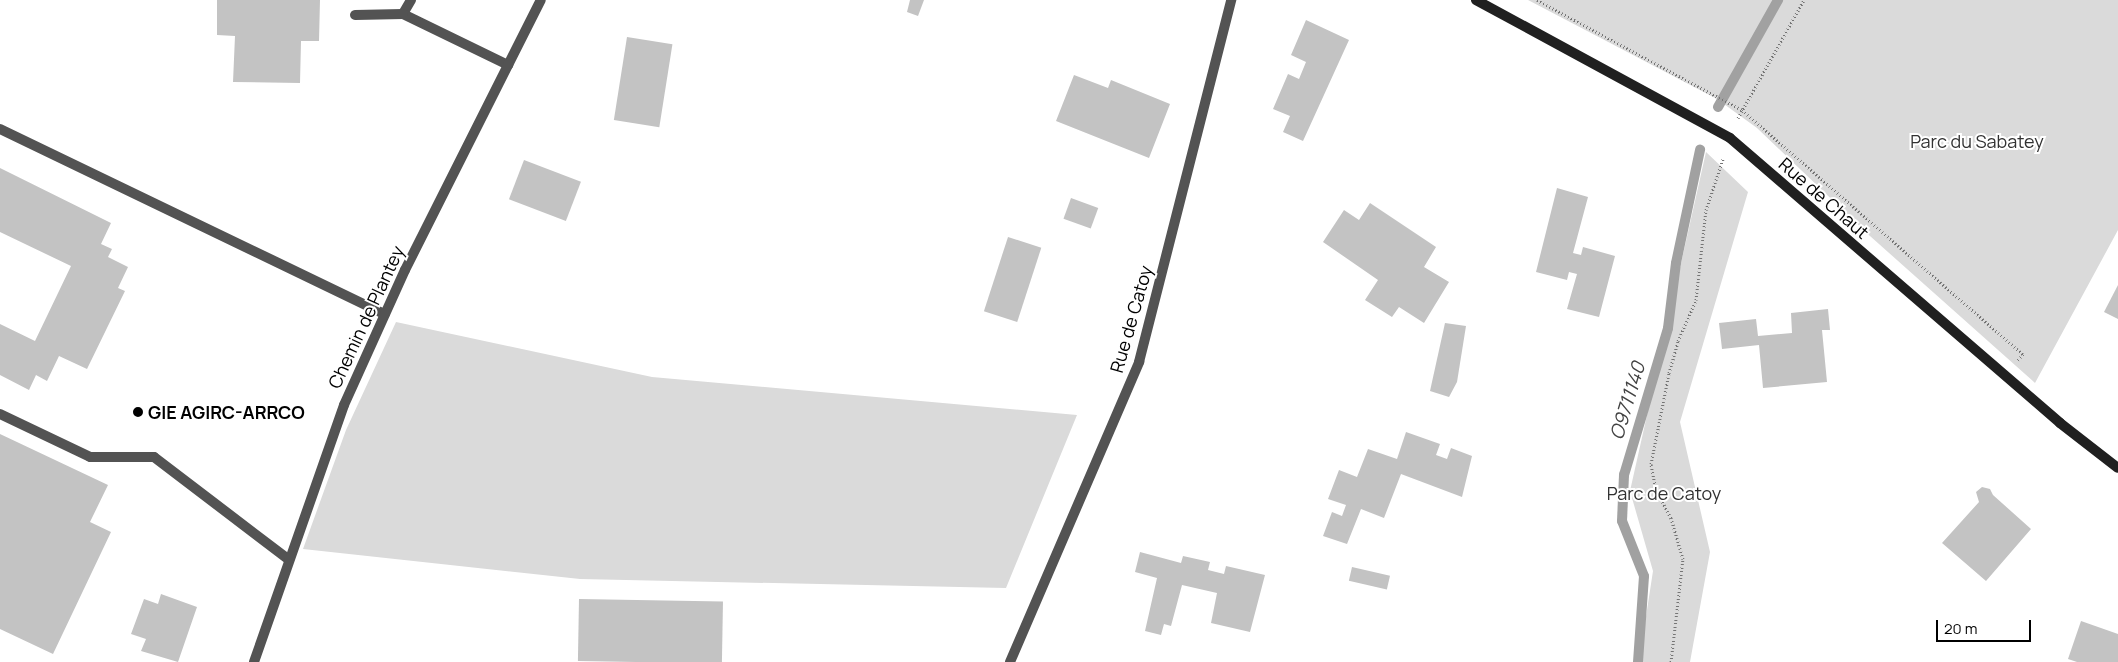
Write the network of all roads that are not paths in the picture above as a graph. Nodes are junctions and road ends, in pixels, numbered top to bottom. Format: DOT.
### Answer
graph roads {
  1 [pos="411,0"];
  2 [pos="541,0"];
  3 [pos="1231,0"];
  4 [pos="1476,0"];
  5 [pos="403,14"];
  6 [pos="355,15"];
  7 [pos="508,65"];
  8 [pos="0,129"];
  9 [pos="385,314"];
  10 [pos="0,414"];
  11 [pos="2118,468"];
  12 [pos="288,559"];
  13 [pos="254,662"];
  14 [pos="1010,662"];
  1 -- 5 [label="street"];
  2 -- 7 [label="street, Chemin de Plantey"];
  3 -- 14 [label="street, Rue de Catoy"];
  4 -- 11 [label="street, Rue de Chaut"];
  5 -- 6 [label="street"];
  5 -- 7 [label="street"];
  7 -- 9 [label="street, Chemin de Plantey"];
  8 -- 9 [label="street"];
  9 -- 12 [label="street, Chemin de Plantey"];
  10 -- 12 [label="street"];
  12 -- 13 [label="street, Chemin de Plantey"];
}
